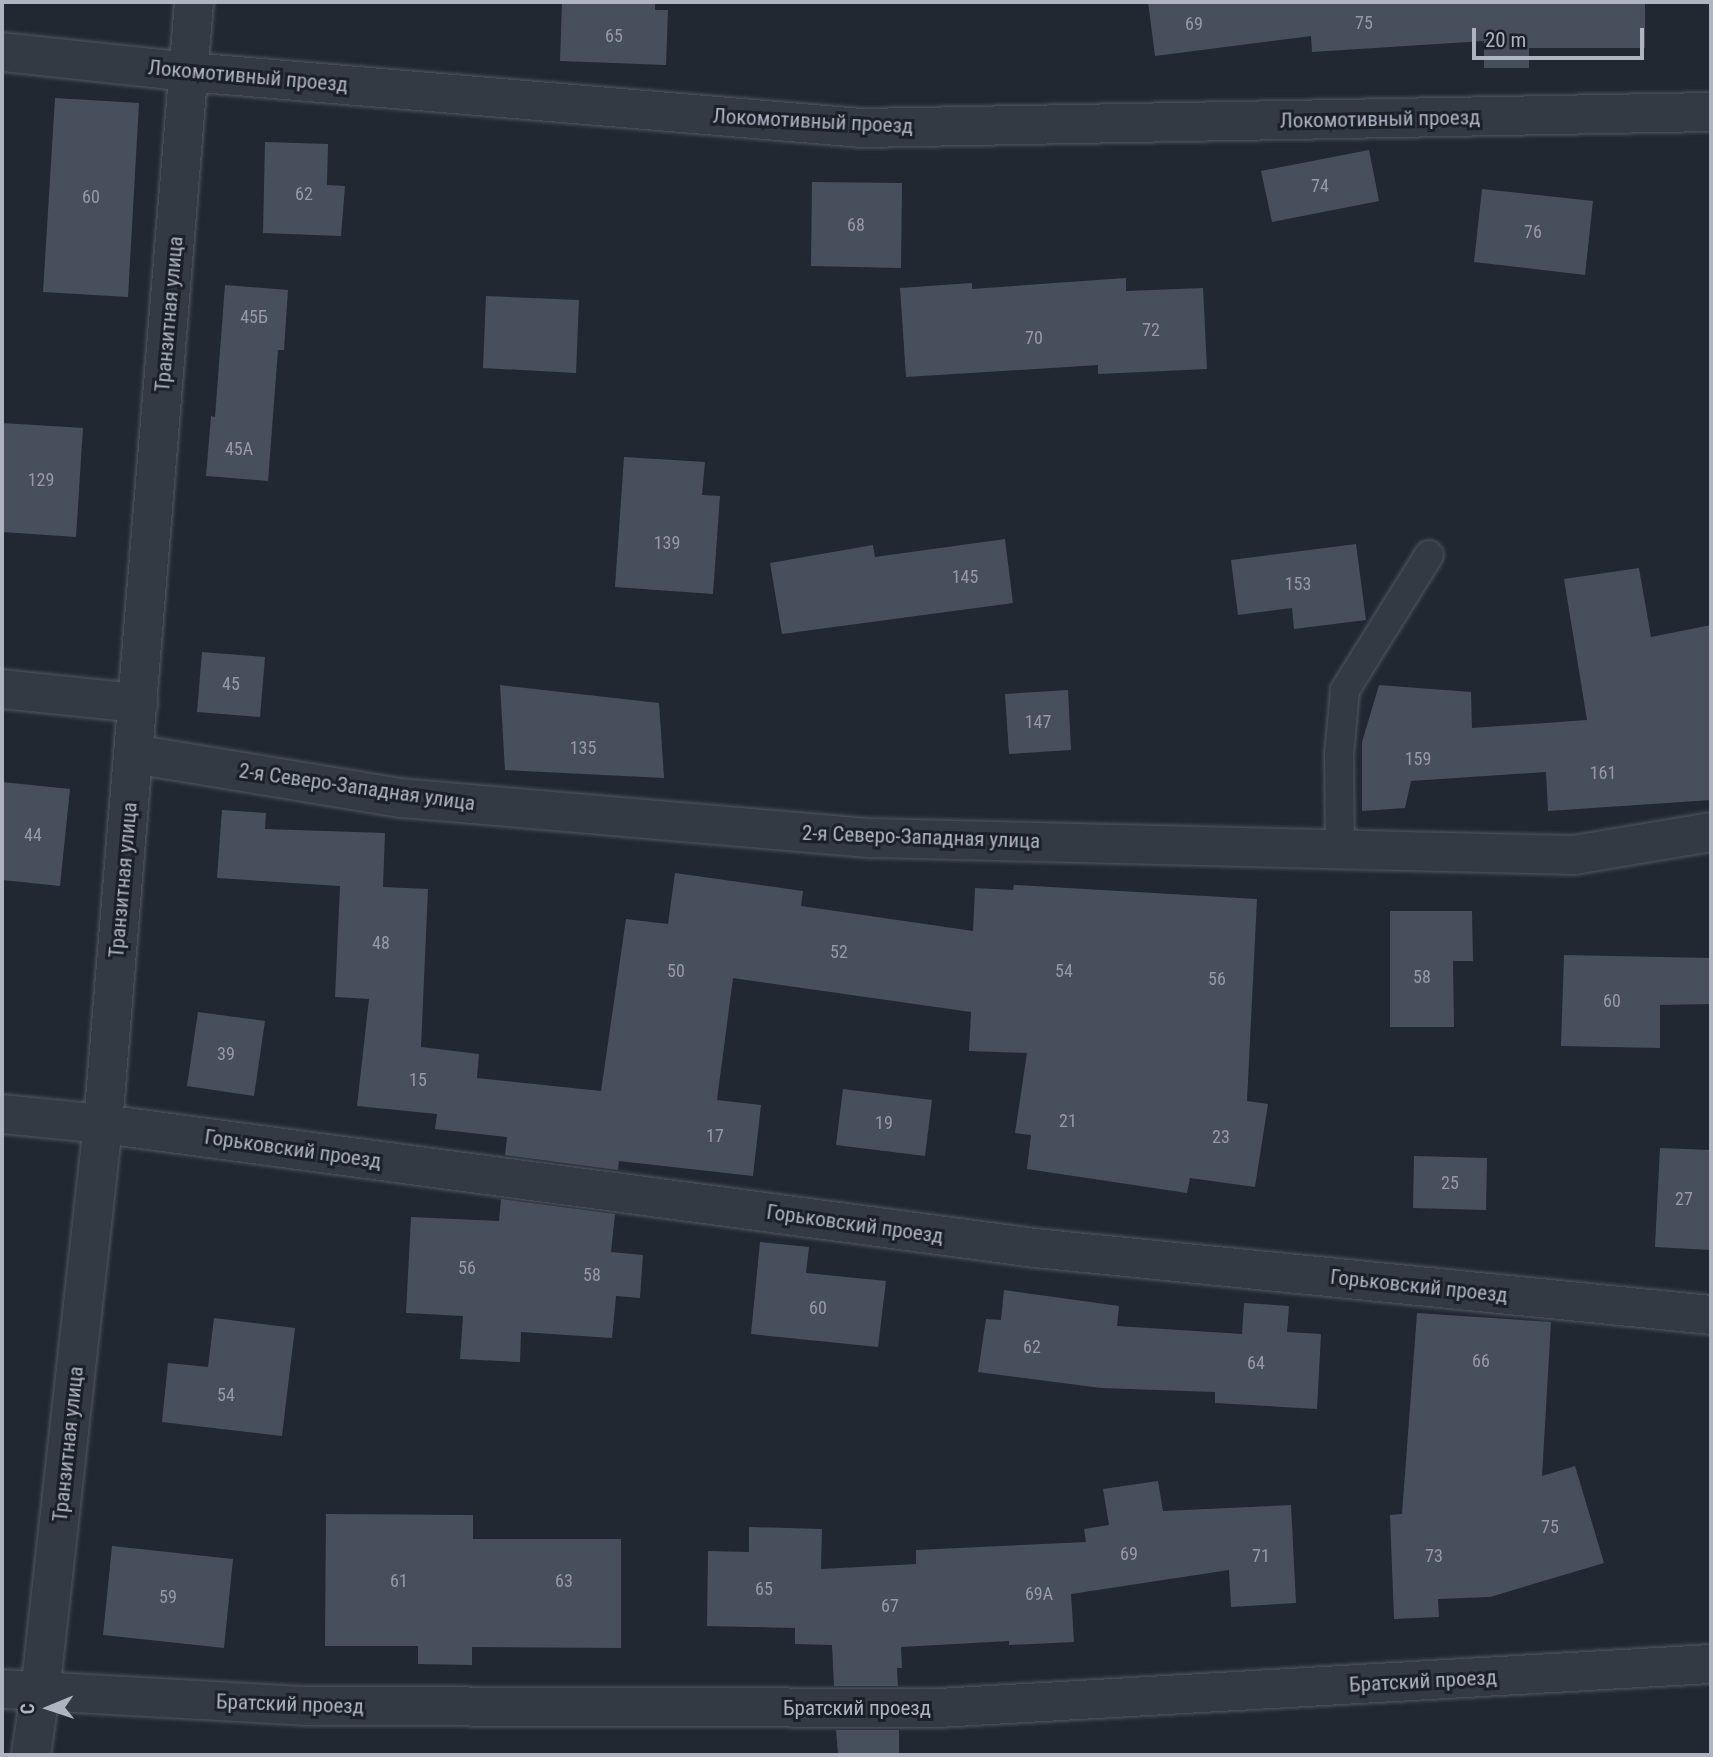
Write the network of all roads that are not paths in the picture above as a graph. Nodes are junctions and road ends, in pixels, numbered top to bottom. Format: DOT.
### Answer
graph roads {
  1 [pos="194,2"];
  2 [pos="2,52"];
  3 [pos="189,72"];
  4 [pos="1711,112"];
  5 [pos="1430,555"];
  6 [pos="2,689"];
  7 [pos="138,704"];
  8 [pos="134,754"];
  9 [pos="1711,832"];
  10 [pos="1340,847"];
  11 [pos="2,1114"];
  12 [pos="103,1124"];
  13 [pos="1711,1315"];
  14 [pos="1711,1664"];
  15 [pos="2,1689"];
  16 [pos="40,1693"];
  17 [pos="31,1755"];
  1 -- 3 [label="street, Транзитная улица"];
  2 -- 3 [label="street, Локомотивный проезд"];
  3 -- 4 [label="street, Локомотивный проезд"];
  3 -- 7 [label="street, Транзитная улица"];
  5 -- 10 [label="lane"];
  6 -- 7 [label="street"];
  7 -- 8 [label="street, Транзитная улица"];
  8 -- 10 [label="street, 2-я Северо-Западная улица"];
  8 -- 12 [label="street, Транзитная улица"];
  9 -- 10 [label="street, 2-я Северо-Западная улица"];
  11 -- 12 [label="street, Горьковский проезд"];
  12 -- 13 [label="street, Горьковский проезд"];
  12 -- 16 [label="street, Транзитная улица"];
  14 -- 16 [label="street, Братский проезд"];
  15 -- 16 [label="street, Братский проезд"];
  16 -- 17 [label="street, Транзитная улица"];
}
